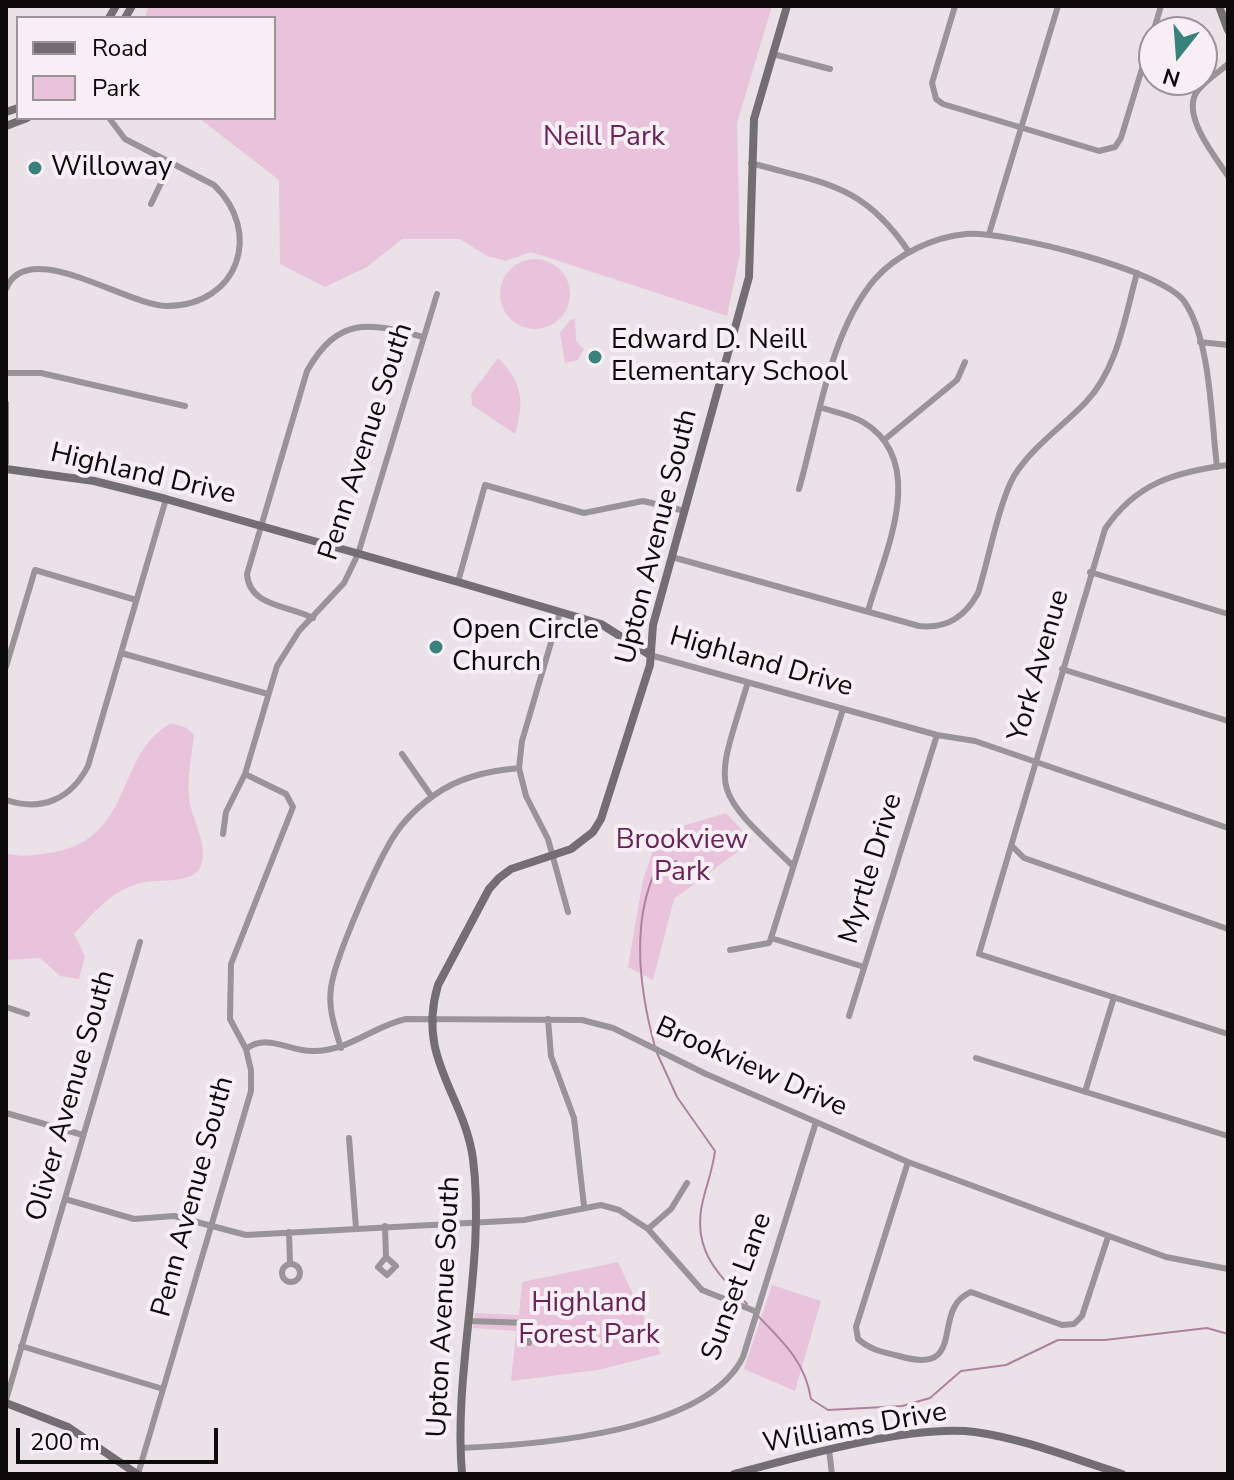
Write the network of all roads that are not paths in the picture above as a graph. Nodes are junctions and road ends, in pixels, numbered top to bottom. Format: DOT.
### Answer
graph roads {
  1 [pos="787,6"];
  2 [pos="955,6"];
  3 [pos="1058,6"];
  4 [pos="1161,6"];
  5 [pos="1219,6"];
  6 [pos="1228,30"];
  7 [pos="773,54"];
  8 [pos="1228,64"];
  9 [pos="830,69"];
  10 [pos="23,120"];
  11 [pos="111,120"];
  12 [pos="6,126"];
  13 [pos="1021,128"];
  14 [pos="171,162"];
  15 [pos="751,163"];
  16 [pos="1228,176"];
  17 [pos="151,204"];
  18 [pos="989,234"];
  19 [pos="909,252"];
  20 [pos="1137,273"];
  21 [pos="6,289"];
  22 [pos="437,294"];
  23 [pos="423,337"];
  24 [pos="1200,342"];
  25 [pos="1228,345"];
  26 [pos="965,362"];
  27 [pos="6,373"];
  28 [pos="6,403"];
  29 [pos="185,406"];
  30 [pos="822,408"];
  31 [pos="884,440"];
  32 [pos="1228,465"];
  33 [pos="6,466"];
  34 [pos="1217,467"];
  35 [pos="799,489"];
  36 [pos="166,499"];
  37 [pos="685,511"];
  38 [pos="261,526"];
  39 [pos="358,554"];
  40 [pos="672,557"];
  41 [pos="1090,572"];
  42 [pos="458,582"];
  43 [pos="136,600"];
  44 [pos="868,611"];
  45 [pos="560,612"];
  46 [pos="1228,614"];
  47 [pos="313,618"];
  48 [pos="121,653"];
  49 [pos="650,655"];
  50 [pos="6,667"];
  51 [pos="1062,669"];
  52 [pos="748,682"];
  53 [pos="268,694"];
  54 [pos="843,709"];
  55 [pos="1228,721"];
  56 [pos="937,735"];
  57 [pos="402,754"];
  58 [pos="1036,762"];
  59 [pos="519,768"];
  60 [pos="245,774"];
  61 [pos="432,797"];
  62 [pos="6,800"];
  63 [pos="1228,828"];
  64 [pos="223,834"];
  65 [pos="1012,846"];
  66 [pos="553,856"];
  67 [pos="793,866"];
  68 [pos="568,912"];
  69 [pos="1228,929"];
  70 [pos="771,938"];
  71 [pos="140,942"];
  72 [pos="730,950"];
  73 [pos="864,967"];
  74 [pos="1114,997"];
  75 [pos="6,1007"];
  76 [pos="27,1014"];
  77 [pos="849,1016"];
  78 [pos="433,1019"];
  79 [pos="548,1019"];
  80 [pos="1228,1034"];
  81 [pos="341,1048"];
  82 [pos="246,1049"];
  83 [pos="976,1058"];
  84 [pos="1085,1092"];
  85 [pos="6,1113"];
  86 [pos="816,1122"];
  87 [pos="83,1135"];
  88 [pos="1228,1136"];
  89 [pos="349,1138"];
  90 [pos="908,1162"];
  91 [pos="687,1183"];
  92 [pos="65,1199"];
  93 [pos="584,1206"];
  94 [pos="473,1220"];
  95 [pos="211,1226"];
  96 [pos="385,1226"];
  97 [pos="356,1228"];
  98 [pos="648,1229"];
  99 [pos="289,1232"];
  100 [pos="1108,1237"];
  101 [pos="386,1257"];
  102 [pos="290,1264"];
  103 [pos="1228,1269"];
  104 [pos="757,1312"];
  105 [pos="469,1321"];
  106 [pos="529,1343"];
  107 [pos="21,1346"];
  108 [pos="163,1389"];
  109 [pos="6,1401"];
  110 [pos="460,1448"];
  111 [pos="829,1450"];
  112 [pos="756,1471"];
  113 [pos="1106,1472"];
  114 [pos="138,1474"];
  115 [pos="462,1474"];
  116 [pos="734,1474"];
  117 [pos="832,1474"];
  118 [pos="1122,1474"];
  1 -- 7 [label="street, Upton Avenue South"];
  2 -- 13 [label="street"];
  3 -- 13 [label="street"];
  4 -- 13 [label="street"];
  5 -- 6 [label="street"];
  7 -- 9 [label="street"];
  7 -- 15 [label="street, Upton Avenue South"];
  8 -- 16 [label="street"];
  10 -- 12 [label="street"];
  11 -- 14 [label="street"];
  13 -- 18 [label="street"];
  14 -- 17 [label="street"];
  14 -- 21 [label="street"];
  15 -- 19 [label="street"];
  15 -- 37 [label="street, Upton Avenue South"];
  18 -- 19 [label="street"];
  18 -- 20 [label="street"];
  19 -- 30 [label="street"];
  20 -- 24 [label="street"];
  20 -- 44 [label="street"];
  22 -- 23 [label="street, Penn Avenue South"];
  23 -- 38 [label="street"];
  23 -- 39 [label="street, Penn Avenue South"];
  24 -- 25 [label="street"];
  24 -- 34 [label="street"];
  26 -- 31 [label="street"];
  27 -- 29 [label="street"];
  28 -- 33 [label="street"];
  30 -- 31 [label="street"];
  30 -- 35 [label="street"];
  31 -- 44 [label="street"];
  32 -- 34 [label="street, York Avenue"];
  33 -- 36 [label="street, Highland Drive"];
  34 -- 41 [label="street, York Avenue"];
  36 -- 38 [label="street, Highland Drive"];
  36 -- 43 [label="street"];
  37 -- 40 [label="street, Upton Avenue South"];
  37 -- 42 [label="street"];
  38 -- 39 [label="street, Highland Drive"];
  38 -- 47 [label="street"];
  39 -- 42 [label="street, Highland Drive"];
  39 -- 47 [label="street, Penn Avenue South"];
  40 -- 44 [label="street"];
  40 -- 49 [label="street, Upton Avenue South"];
  41 -- 46 [label="street"];
  41 -- 51 [label="street, York Avenue"];
  42 -- 45 [label="street, Highland Drive"];
  43 -- 48 [label="street"];
  43 -- 50 [label="street"];
  45 -- 49 [label="street, Highland Drive"];
  45 -- 59 [label="street"];
  47 -- 53 [label="street, Penn Avenue South"];
  48 -- 53 [label="street"];
  48 -- 62 [label="street"];
  49 -- 52 [label="street, Highland Drive"];
  49 -- 66 [label="street, Upton Avenue South"];
  51 -- 55 [label="street"];
  51 -- 58 [label="street, York Avenue"];
  52 -- 54 [label="street, Highland Drive"];
  52 -- 67 [label="street"];
  53 -- 60 [label="street, Penn Avenue South"];
  54 -- 56 [label="street, Highland Drive"];
  54 -- 67 [label="street"];
  56 -- 58 [label="street, Highland Drive"];
  56 -- 73 [label="street, Myrtle Drive"];
  57 -- 61 [label="street"];
  58 -- 63 [label="street, Highland Drive"];
  58 -- 65 [label="street, York Avenue"];
  59 -- 61 [label="street"];
  59 -- 66 [label="street"];
  60 -- 64 [label="street"];
  60 -- 82 [label="street, Penn Avenue South"];
  61 -- 81 [label="street"];
  65 -- 69 [label="street"];
  65 -- 74 [label="street, York Avenue"];
  66 -- 68 [label="street"];
  66 -- 78 [label="street, Upton Avenue South"];
  67 -- 70 [label="street"];
  70 -- 72 [label="street"];
  70 -- 73 [label="street"];
  71 -- 87 [label="street, Oliver Avenue South"];
  73 -- 77 [label="street, Myrtle Drive"];
  74 -- 80 [label="street"];
  74 -- 84 [label="street"];
  75 -- 76 [label="street"];
  78 -- 79 [label="street, Brookview Drive"];
  78 -- 81 [label="street, Brookview Drive"];
  78 -- 94 [label="street, Upton Avenue South"];
  79 -- 86 [label="street, Brookview Drive"];
  79 -- 93 [label="street"];
  81 -- 82 [label="street, Brookview Drive"];
  82 -- 95 [label="street, Penn Avenue South"];
  83 -- 84 [label="street"];
  84 -- 88 [label="street"];
  85 -- 87 [label="street"];
  86 -- 90 [label="street, Brookview Drive"];
  86 -- 104 [label="street, Sunset Lane"];
  87 -- 92 [label="street, Oliver Avenue South"];
  89 -- 97 [label="street"];
  90 -- 100 [label="street, Brookview Drive"];
  90 -- 100 [label="street"];
  91 -- 98 [label="street"];
  92 -- 95 [label="street"];
  92 -- 107 [label="street, Oliver Avenue South"];
  93 -- 94 [label="street"];
  93 -- 98 [label="street"];
  94 -- 96 [label="street"];
  94 -- 105 [label="street, Upton Avenue South"];
  95 -- 99 [label="street"];
  95 -- 108 [label="street, Penn Avenue South"];
  96 -- 97 [label="street"];
  96 -- 101 [label="street"];
  97 -- 99 [label="street"];
  98 -- 104 [label="street"];
  99 -- 102 [label="street"];
  100 -- 103 [label="street, Brookview Drive"];
  104 -- 110 [label="street, Sunset Lane"];
  105 -- 106 [label="street"];
  105 -- 110 [label="street, Upton Avenue South"];
  107 -- 108 [label="street"];
  107 -- 109 [label="street, Oliver Avenue South"];
  108 -- 114 [label="street, Penn Avenue South"];
  109 -- 114 [label="street"];
  110 -- 115 [label="street, Upton Avenue South"];
  111 -- 112 [label="street, Williams Drive"];
  111 -- 113 [label="street, Williams Drive"];
  111 -- 117 [label="street"];
  112 -- 116 [label="street, Williams Drive"];
  113 -- 118 [label="street, Williams Drive"];
}
